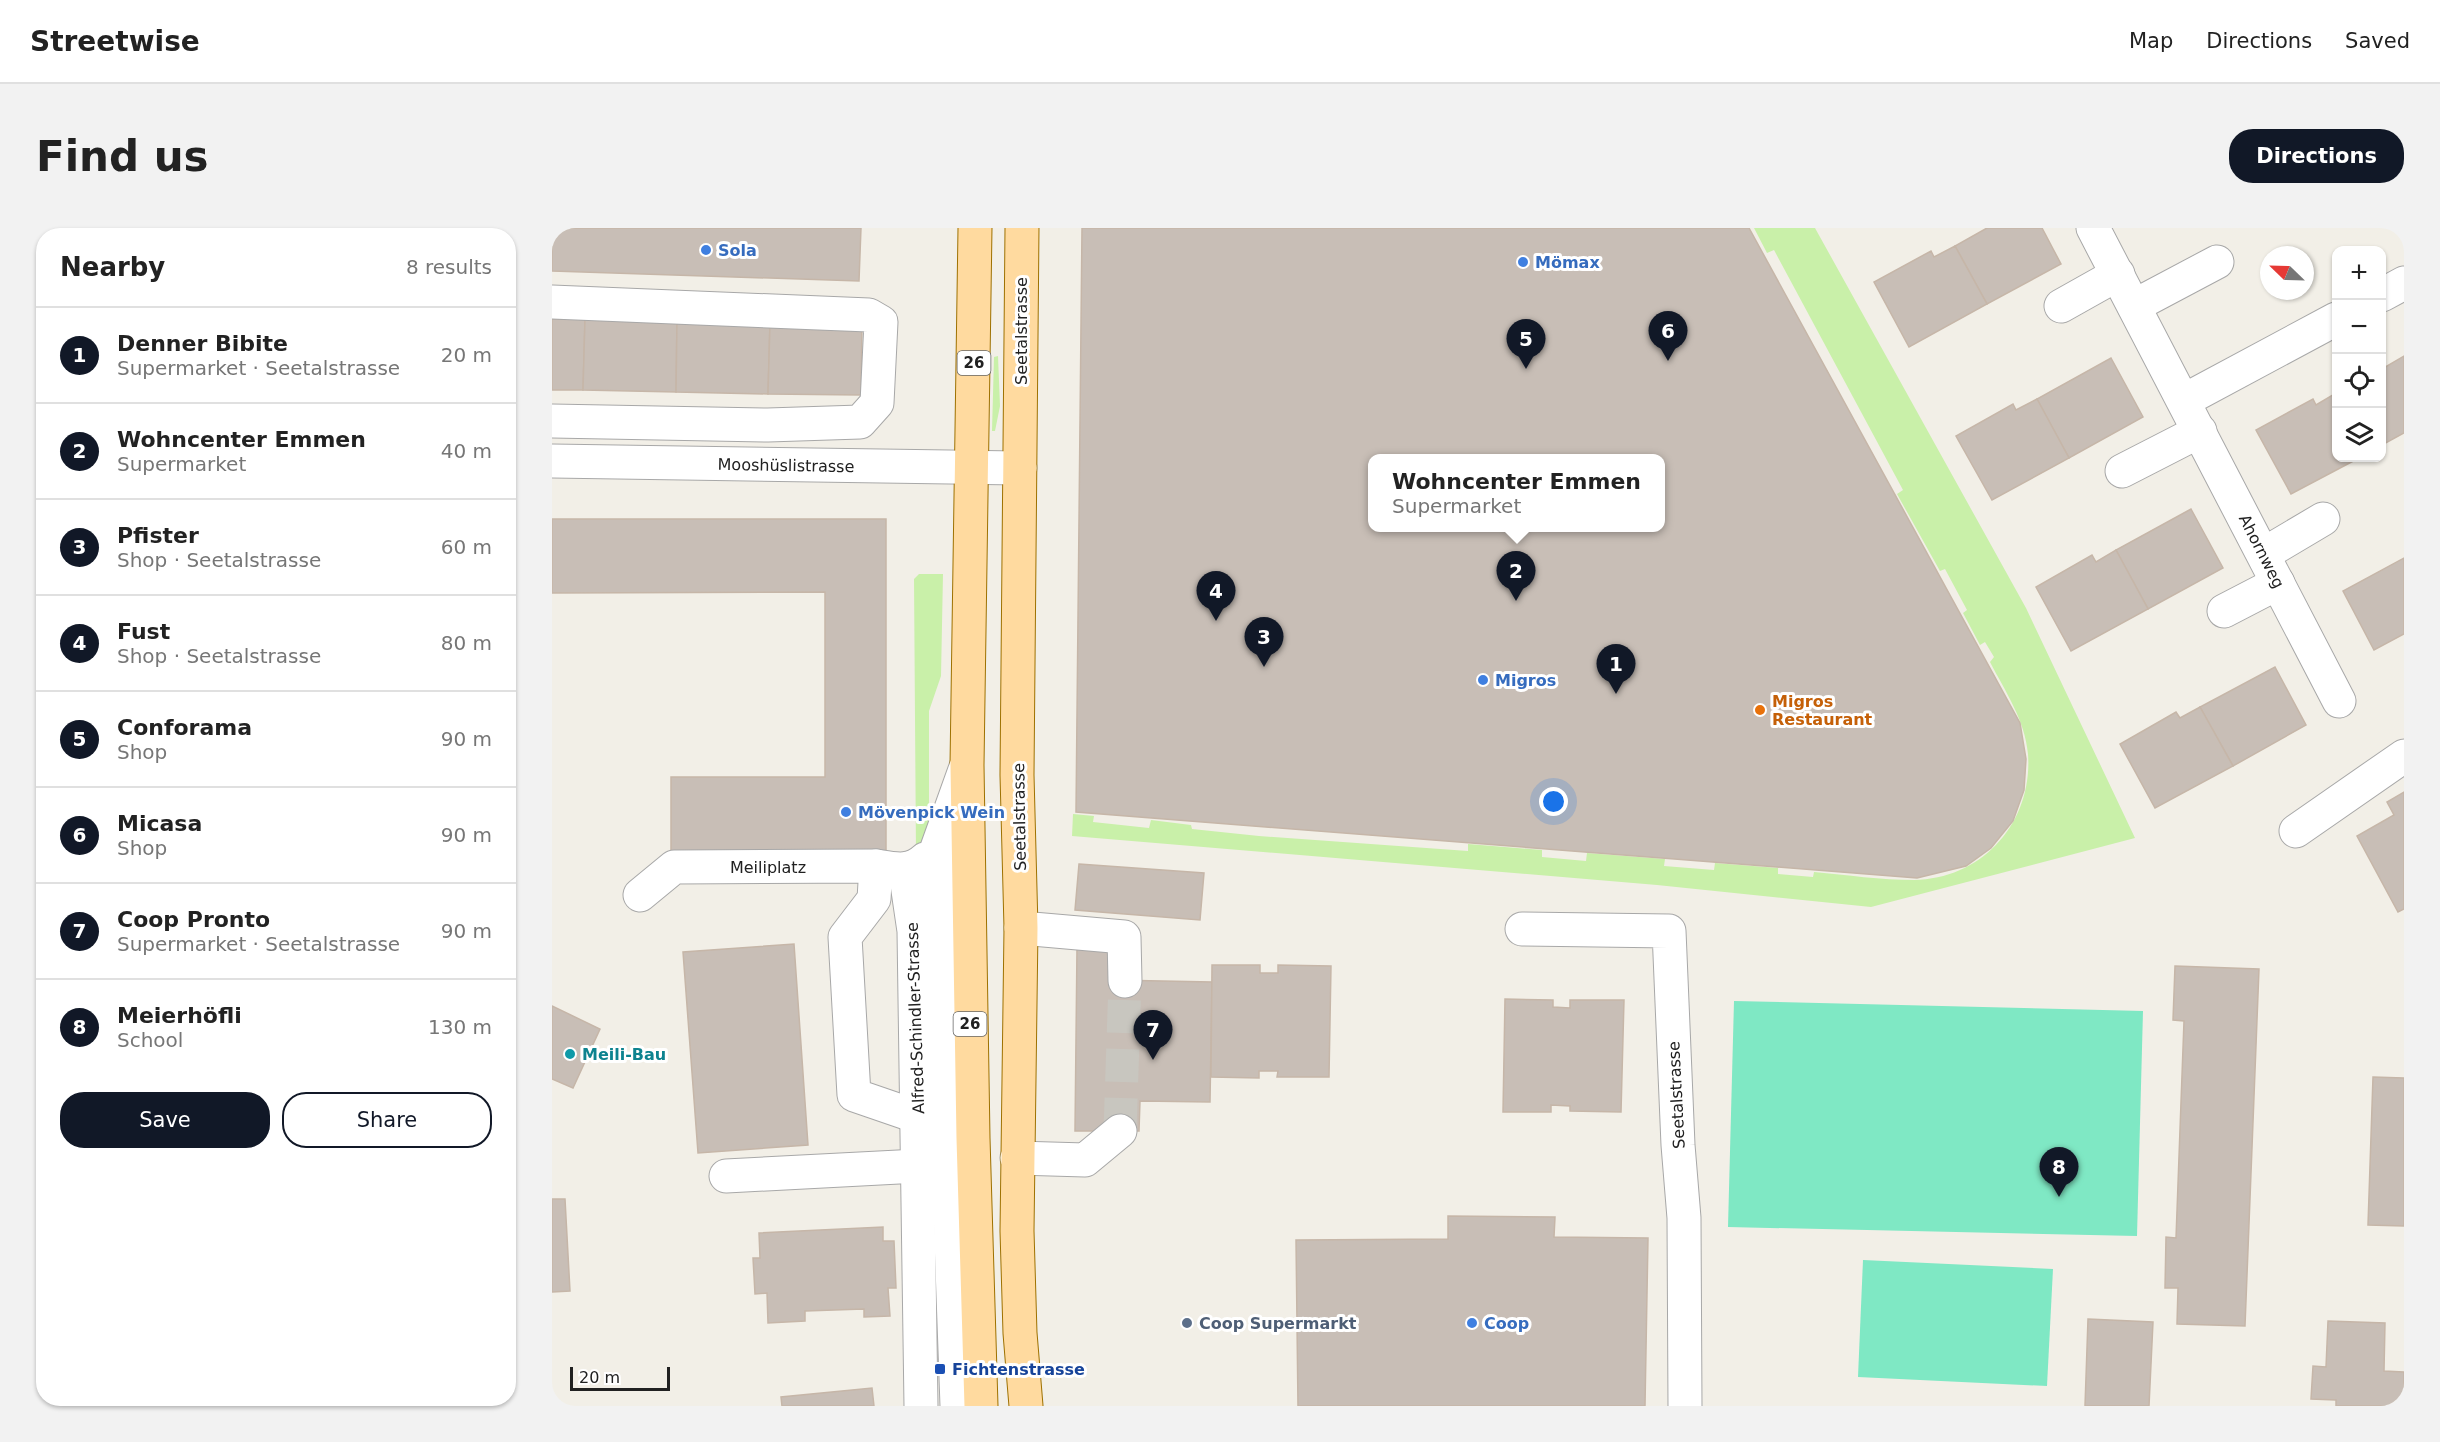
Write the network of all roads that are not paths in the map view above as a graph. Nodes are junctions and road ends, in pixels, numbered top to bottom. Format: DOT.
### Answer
graph roads {
  1 [pos="975,228"];
  2 [pos="1022,228"];
  3 [pos="2093,228"];
  4 [pos="2217,262"];
  5 [pos="2118,274"];
  6 [pos="2404,283"];
  7 [pos="2386,293"];
  8 [pos="552,302"];
  9 [pos="2061,306"];
  10 [pos="2134,306"];
  11 [pos="2332,322"];
  12 [pos="2185,400"];
  13 [pos="552,422"];
  14 [pos="792,424"];
  15 [pos="2200,431"];
  16 [pos="552,461"];
  17 [pos="826,466"];
  18 [pos="971,468"];
  19 [pos="1020,468"];
  20 [pos="2122,471"];
  21 [pos="2323,519"];
  22 [pos="2264,554"];
  23 [pos="2278,583"];
  24 [pos="2224,611"];
  25 [pos="2338,701"];
  26 [pos="2404,756"];
  27 [pos="967,765"];
  28 [pos="2296,831"];
  29 [pos="937,848"];
  30 [pos="891,868"];
  31 [pos="640,895"];
  32 [pos="1021,928"];
  33 [pos="1522,929"];
  34 [pos="1125,981"];
  35 [pos="918,1117"];
  36 [pos="1120,1131"];
  37 [pos="1017,1158"];
  38 [pos="918,1166"];
  39 [pos="726,1176"];
  40 [pos="921,1406"];
  41 [pos="957,1406"];
  42 [pos="981,1406"];
  43 [pos="1026,1406"];
  44 [pos="1685,1406"];
  1 -- 18 [label="main road, 26"];
  2 -- 19 [label="main road, Seetalstrasse"];
  3 -- 5 [label="street, Ahornweg"];
  4 -- 10 [label="street"];
  5 -- 9 [label="street"];
  5 -- 10 [label="street, Ahornweg"];
  6 -- 7 [label="street"];
  8 -- 14 [label="street"];
  10 -- 12 [label="street, Ahornweg"];
  11 -- 12 [label="street"];
  12 -- 15 [label="street, Ahornweg"];
  13 -- 14 [label="street"];
  14 -- 17 [label="street"];
  15 -- 20 [label="street"];
  15 -- 22 [label="street, Ahornweg"];
  16 -- 17 [label="street, Mooshüslistrasse"];
  17 -- 18 [label="street, Mooshüslistrasse"];
  18 -- 19 [label="street, Mooshüslistrasse"];
  18 -- 27 [label="main road, 26"];
  19 -- 32 [label="main road, Seetalstrasse"];
  21 -- 22 [label="street"];
  22 -- 23 [label="street, Ahornweg"];
  23 -- 24 [label="street"];
  23 -- 25 [label="street, Ahornweg"];
  26 -- 28 [label="street"];
  27 -- 29 [label="street"];
  27 -- 42 [label="main road, 26"];
  29 -- 30 [label="street"];
  29 -- 41 [label="street"];
  30 -- 31 [label="street, Meiliplatz"];
  30 -- 35 [label="street, Alfred-Schindler-Strasse"];
  30 -- 35 [label="street"];
  32 -- 34 [label="street"];
  32 -- 37 [label="main road, Seetalstrasse"];
  33 -- 44 [label="street, Seetalstrasse"];
  35 -- 38 [label="street, Alfred-Schindler-Strasse"];
  36 -- 37 [label="street"];
  37 -- 43 [label="main road, Seetalstrasse"];
  38 -- 39 [label="street"];
  38 -- 40 [label="street, Alfred-Schindler-Strasse"];
}
